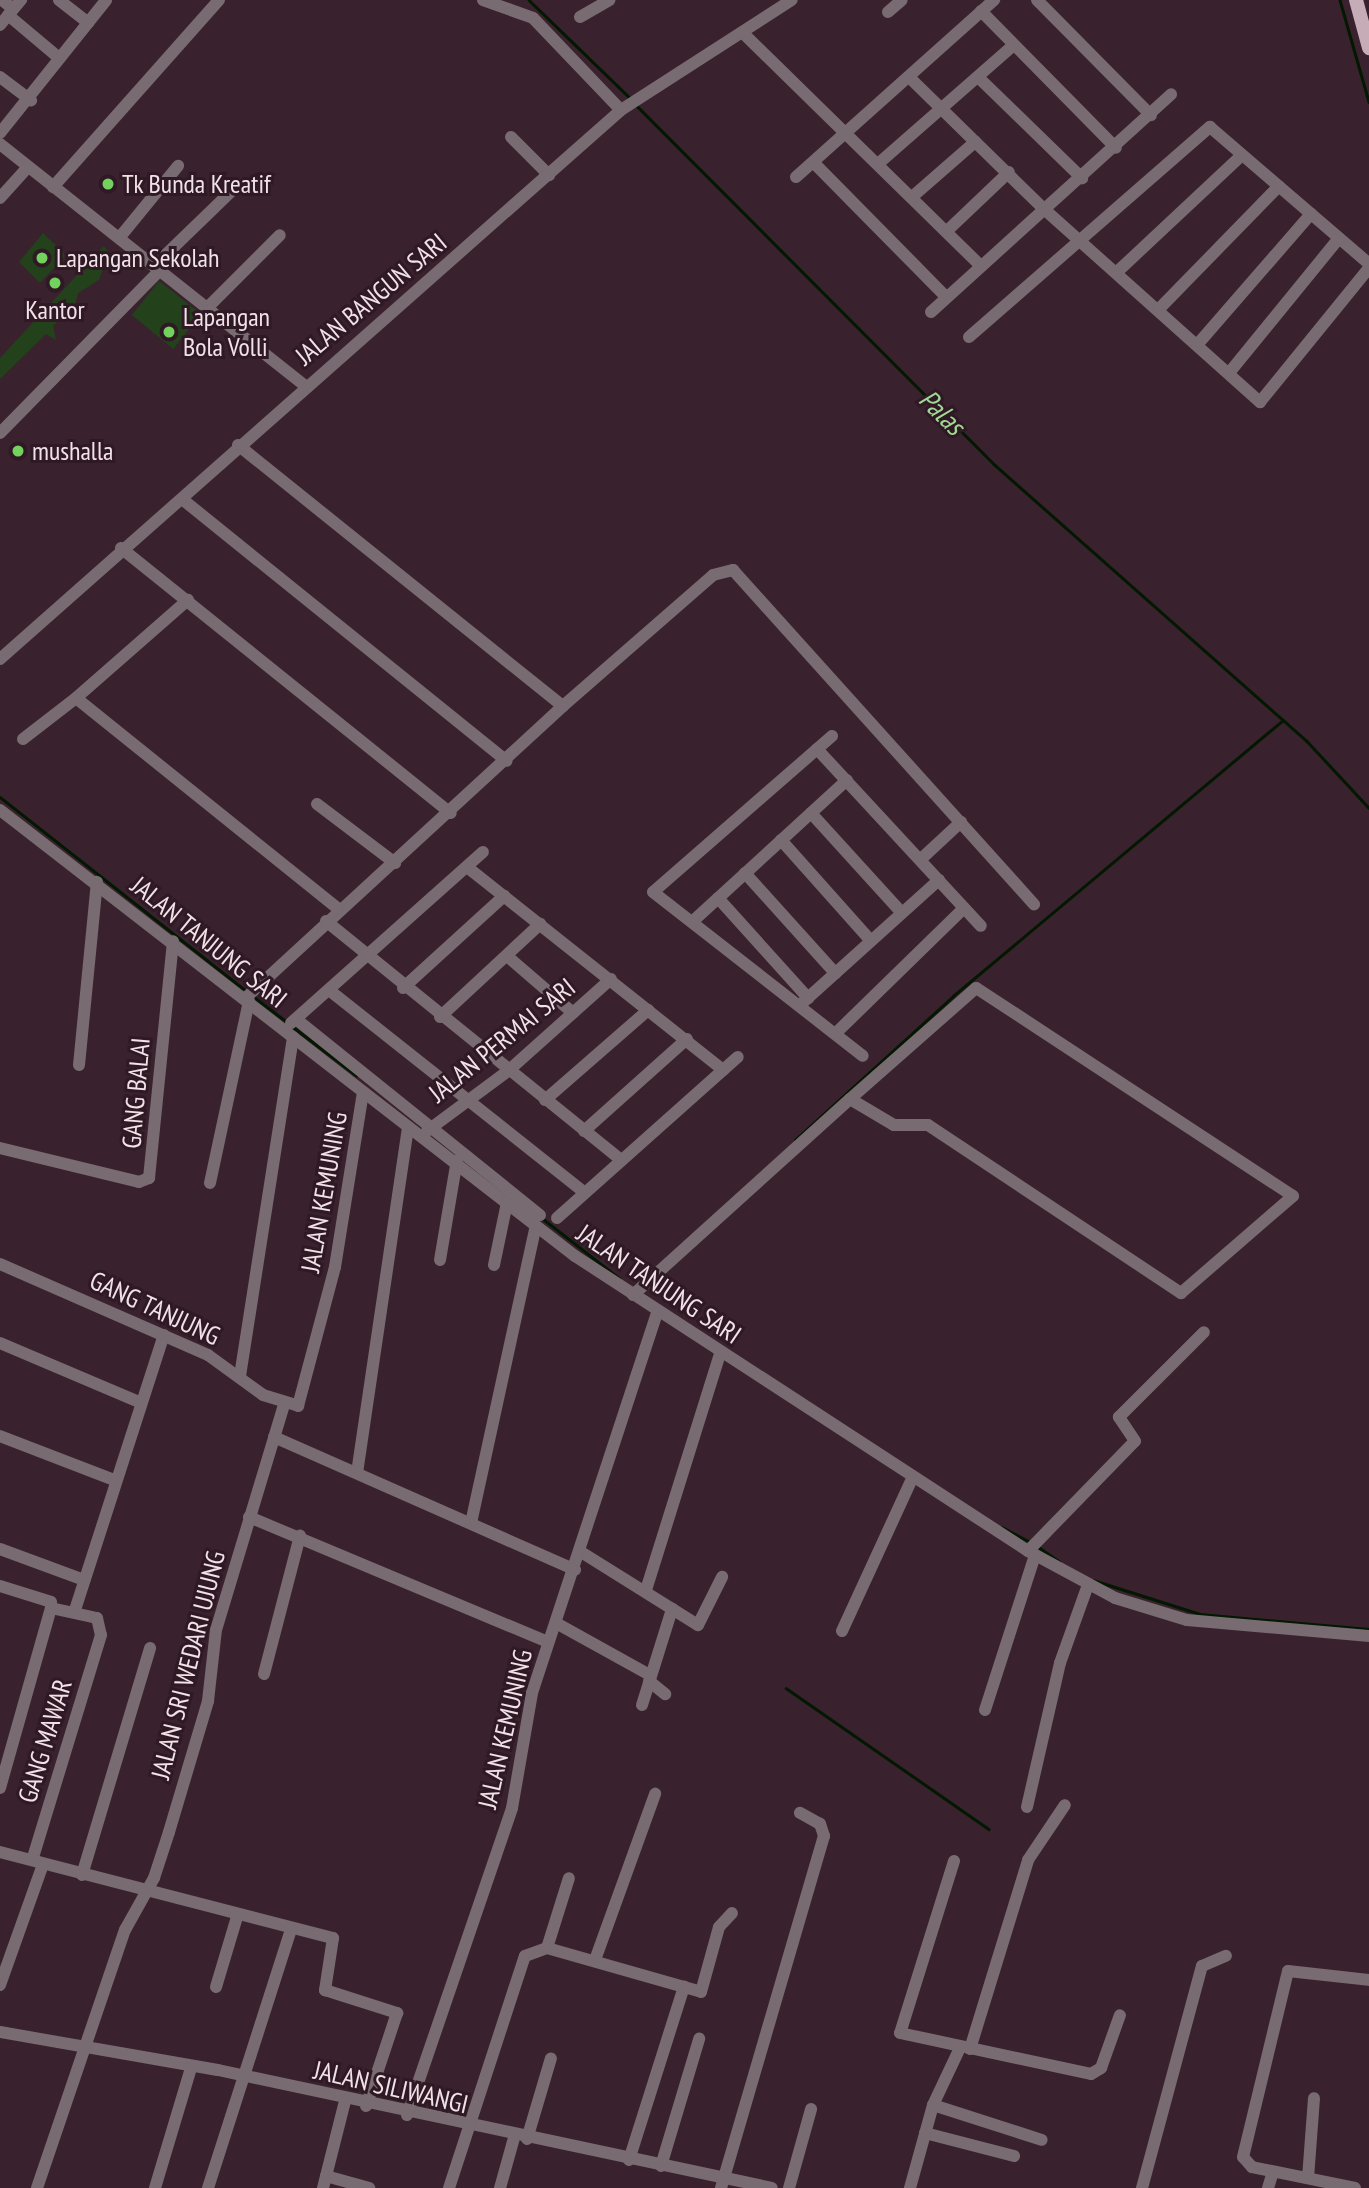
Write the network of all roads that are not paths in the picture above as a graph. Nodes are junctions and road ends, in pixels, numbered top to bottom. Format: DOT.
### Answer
graph roads {
  1 [pos="2,0"];
  2 [pos="59,0"];
  3 [pos="106,0"];
  4 [pos="219,0"];
  5 [pos="483,0"];
  6 [pos="610,0"];
  7 [pos="792,0"];
  8 [pos="902,0"];
  9 [pos="994,0"];
  10 [pos="1037,0"];
  11 [pos="1356,0"];
  12 [pos="10,12"];
  13 [pos="888,12"];
  14 [pos="981,12"];
  15 [pos="580,17"];
  16 [pos="88,23"];
  17 [pos="745,35"];
  18 [pos="1014,45"];
  19 [pos="1369,48"];
  20 [pos="59,58"];
  21 [pos="0,77"];
  22 [pos="910,78"];
  23 [pos="979,78"];
  24 [pos="1171,94"];
  25 [pos="31,100"];
  26 [pos="623,109"];
  27 [pos="946,111"];
  28 [pos="1150,115"];
  29 [pos="847,132"];
  30 [pos="0,133"];
  31 [pos="511,137"];
  32 [pos="975,142"];
  33 [pos="0,144"];
  34 [pos="1116,148"];
  35 [pos="1242,155"];
  36 [pos="814,163"];
  37 [pos="879,163"];
  38 [pos="178,166"];
  39 [pos="28,167"];
  40 [pos="1009,172"];
  41 [pos="549,175"];
  42 [pos="796,177"];
  43 [pos="1082,178"];
  44 [pos="239,184"];
  45 [pos="1279,186"];
  46 [pos="53,187"];
  47 [pos="912,197"];
  48 [pos="0,198"];
  49 [pos="1044,209"];
  50 [pos="1311,214"];
  51 [pos="948,230"];
  52 [pos="280,235"];
  53 [pos="120,237"];
  54 [pos="1339,238"];
  55 [pos="1081,243"];
  56 [pos="980,265"];
  57 [pos="1369,266"];
  58 [pos="157,268"];
  59 [pos="1117,272"];
  60 [pos="946,297"];
  61 [pos="209,306"];
  62 [pos="1157,310"];
  63 [pos="931,312"];
  64 [pos="969,338"];
  65 [pos="1197,345"];
  66 [pos="1229,373"];
  67 [pos="305,386"];
  68 [pos="0,433"];
  69 [pos="238,445"];
  70 [pos="182,499"];
  71 [pos="121,548"];
  72 [pos="188,600"];
  73 [pos="0,659"];
  74 [pos="76,698"];
  75 [pos="563,706"];
  76 [pos="832,736"];
  77 [pos="23,739"];
  78 [pos="817,749"];
  79 [pos="507,761"];
  80 [pos="847,780"];
  81 [pos="317,804"];
  82 [pos="0,810"];
  83 [pos="451,813"];
  84 [pos="811,813"];
  85 [pos="961,822"];
  86 [pos="781,840"];
  87 [pos="483,852"];
  88 [pos="920,860"];
  89 [pos="396,863"];
  90 [pos="467,867"];
  91 [pos="745,873"];
  92 [pos="939,880"];
  93 [pos="97,881"];
  94 [pos="504,896"];
  95 [pos="718,898"];
  96 [pos="1034,904"];
  97 [pos="964,908"];
  98 [pos="338,909"];
  99 [pos="902,913"];
  100 [pos="326,921"];
  101 [pos="692,922"];
  102 [pos="540,924"];
  103 [pos="981,926"];
  104 [pos="871,941"];
  105 [pos="173,942"];
  106 [pos="507,956"];
  107 [pos="366,958"];
  108 [pos="835,973"];
  109 [pos="611,979"];
  110 [pos="403,988"];
  111 [pos="329,989"];
  112 [pos="247,999"];
  113 [pos="804,1001"];
  114 [pos="648,1010"];
  115 [pos="573,1013"];
  116 [pos="440,1017"];
  117 [pos="290,1027"];
  118 [pos="836,1033"];
  119 [pos="687,1039"];
  120 [pos="863,1056"];
  121 [pos="738,1058"];
  122 [pos="79,1065"];
  123 [pos="723,1070"];
  124 [pos="508,1071"];
  125 [pos="363,1093"];
  126 [pos="469,1099"];
  127 [pos="850,1099"];
  128 [pos="545,1100"];
  129 [pos="408,1128"];
  130 [pos="584,1131"];
  131 [pos="426,1132"];
  132 [pos="0,1148"];
  133 [pos="457,1160"];
  134 [pos="621,1160"];
  135 [pos="210,1183"];
  136 [pos="584,1192"];
  137 [pos="513,1202"];
  138 [pos="557,1218"];
  139 [pos="538,1221"];
  140 [pos="440,1260"];
  141 [pos="0,1264"];
  142 [pos="494,1265"];
  143 [pos="636,1292"];
  144 [pos="657,1313"];
  145 [pos="1204,1332"];
  146 [pos="164,1335"];
  147 [pos="0,1343"];
  148 [pos="720,1354"];
  149 [pos="240,1376"];
  150 [pos="139,1402"];
  151 [pos="284,1405"];
  152 [pos="0,1436"];
  153 [pos="274,1437"];
  154 [pos="357,1473"];
  155 [pos="912,1479"];
  156 [pos="114,1480"];
  157 [pos="249,1517"];
  158 [pos="471,1523"];
  159 [pos="300,1536"];
  160 [pos="0,1549"];
  161 [pos="581,1552"];
  162 [pos="1031,1553"];
  163 [pos="576,1570"];
  164 [pos="722,1577"];
  165 [pos="84,1580"];
  166 [pos="1088,1585"];
  167 [pos="0,1586"];
  168 [pos="646,1590"];
  169 [pos="51,1608"];
  170 [pos="672,1609"];
  171 [pos="75,1610"];
  172 [pos="556,1623"];
  173 [pos="842,1631"];
  174 [pos="1369,1636"];
  175 [pos="548,1642"];
  176 [pos="150,1648"];
  177 [pos="264,1674"];
  178 [pos="649,1678"];
  179 [pos="666,1694"];
  180 [pos="642,1705"];
  181 [pos="985,1710"];
  182 [pos="0,1788"];
  183 [pos="655,1794"];
  184 [pos="1065,1805"];
  185 [pos="1027,1807"];
  186 [pos="800,1813"];
  187 [pos="0,1852"];
  188 [pos="954,1861"];
  189 [pos="38,1862"];
  190 [pos="82,1875"];
  191 [pos="569,1878"];
  192 [pos="145,1891"];
  193 [pos="732,1913"];
  194 [pos="237,1917"];
  195 [pos="291,1929"];
  196 [pos="547,1948"];
  197 [pos="1226,1956"];
  198 [pos="595,1960"];
  199 [pos="1369,1980"];
  200 [pos="0,1985"];
  201 [pos="216,1987"];
  202 [pos="684,1987"];
  203 [pos="1120,2015"];
  204 [pos="0,2032"];
  205 [pos="699,2039"];
  206 [pos="965,2048"];
  207 [pos="82,2049"];
  208 [pos="551,2058"];
  209 [pos="191,2068"];
  210 [pos="245,2076"];
  211 [pos="1314,2098"];
  212 [pos="345,2101"];
  213 [pos="933,2105"];
  214 [pos="366,2106"];
  215 [pos="811,2109"];
  216 [pos="407,2115"];
  217 [pos="468,2128"];
  218 [pos="925,2133"];
  219 [pos="514,2138"];
  220 [pos="527,2139"];
  221 [pos="1042,2140"];
  222 [pos="1014,2156"];
  223 [pos="629,2160"];
  224 [pos="661,2166"];
  225 [pos="1273,2172"];
  226 [pos="1308,2178"];
  227 [pos="326,2184"];
  228 [pos="723,2184"];
  229 [pos="37,2188"];
  230 [pos="155,2188"];
  231 [pos="208,2188"];
  232 [pos="369,2188"];
  233 [pos="449,2188"];
  234 [pos="500,2188"];
  235 [pos="772,2188"];
  236 [pos="789,2188"];
  237 [pos="910,2188"];
  238 [pos="1143,2188"];
  239 [pos="1268,2188"];
  240 [pos="1355,2188"];
  1 -- 12 [label="street"];
  2 -- 16 [label="street"];
  3 -- 16 [label="street"];
  4 -- 46 [label="street"];
  5 -- 26 [label="street"];
  6 -- 15 [label="street"];
  7 -- 17 [label="street, JALAN BANGUN SARI"];
  8 -- 13 [label="street"];
  9 -- 14 [label="street"];
  10 -- 28 [label="street"];
  11 -- 19 [label="main road"];
  12 -- 20 [label="street"];
  14 -- 18 [label="street"];
  14 -- 22 [label="street"];
  16 -- 20 [label="street"];
  17 -- 26 [label="street, JALAN BANGUN SARI"];
  17 -- 29 [label="street"];
  18 -- 23 [label="street"];
  18 -- 34 [label="street"];
  20 -- 25 [label="street"];
  21 -- 25 [label="street"];
  22 -- 27 [label="street"];
  22 -- 29 [label="street"];
  23 -- 27 [label="street"];
  23 -- 43 [label="street"];
  24 -- 28 [label="street"];
  25 -- 30 [label="street"];
  26 -- 41 [label="street, JALAN BANGUN SARI"];
  27 -- 32 [label="street"];
  27 -- 37 [label="street"];
  28 -- 34 [label="street"];
  29 -- 36 [label="street"];
  29 -- 37 [label="street"];
  31 -- 41 [label="street"];
  32 -- 40 [label="street"];
  32 -- 47 [label="street"];
  33 -- 39 [label="street"];
  34 -- 43 [label="street"];
  35 -- 45 [label="street"];
  35 -- 55 [label="street"];
  35 -- 59 [label="street"];
  36 -- 42 [label="street"];
  36 -- 60 [label="street"];
  37 -- 47 [label="street"];
  38 -- 53 [label="street"];
  39 -- 46 [label="street"];
  39 -- 48 [label="street"];
  40 -- 49 [label="street"];
  40 -- 51 [label="street"];
  41 -- 67 [label="street, JALAN BANGUN SARI"];
  43 -- 49 [label="street"];
  44 -- 58 [label="street"];
  45 -- 50 [label="street"];
  45 -- 62 [label="street"];
  46 -- 53 [label="street"];
  47 -- 51 [label="street"];
  49 -- 55 [label="street"];
  49 -- 56 [label="street"];
  50 -- 54 [label="street"];
  50 -- 65 [label="street"];
  51 -- 56 [label="street"];
  52 -- 61 [label="street"];
  53 -- 58 [label="street"];
  54 -- 57 [label="street"];
  54 -- 66 [label="street"];
  55 -- 59 [label="street"];
  55 -- 64 [label="street"];
  56 -- 60 [label="street"];
  57 -- 66 [label="street"];
  58 -- 61 [label="street"];
  58 -- 68 [label="street"];
  59 -- 62 [label="street"];
  60 -- 63 [label="street"];
  61 -- 67 [label="street"];
  62 -- 65 [label="street"];
  65 -- 66 [label="street"];
  67 -- 69 [label="street, JALAN BANGUN SARI"];
  69 -- 70 [label="street, JALAN BANGUN SARI"];
  69 -- 75 [label="street"];
  70 -- 71 [label="street, JALAN BANGUN SARI"];
  70 -- 79 [label="street"];
  71 -- 72 [label="street"];
  71 -- 73 [label="street, JALAN BANGUN SARI"];
  72 -- 74 [label="street"];
  72 -- 83 [label="street"];
  74 -- 77 [label="street"];
  74 -- 98 [label="street"];
  75 -- 79 [label="street"];
  75 -- 85 [label="street"];
  76 -- 78 [label="street"];
  78 -- 80 [label="street"];
  78 -- 101 [label="street"];
  79 -- 83 [label="street"];
  80 -- 84 [label="street"];
  80 -- 88 [label="street"];
  81 -- 89 [label="street"];
  82 -- 93 [label="street, JALAN TANJUNG SARI"];
  83 -- 89 [label="street"];
  84 -- 86 [label="street"];
  84 -- 99 [label="street"];
  85 -- 88 [label="street"];
  85 -- 96 [label="street"];
  86 -- 91 [label="street"];
  86 -- 104 [label="street"];
  87 -- 90 [label="street"];
  88 -- 92 [label="street"];
  89 -- 98 [label="street"];
  90 -- 94 [label="street"];
  90 -- 107 [label="street"];
  91 -- 95 [label="street"];
  91 -- 108 [label="street"];
  92 -- 97 [label="street"];
  92 -- 99 [label="street"];
  93 -- 105 [label="street, JALAN TANJUNG SARI"];
  93 -- 122 [label="street"];
  94 -- 102 [label="street"];
  94 -- 110 [label="street"];
  95 -- 101 [label="street"];
  95 -- 113 [label="street"];
  97 -- 103 [label="street"];
  97 -- 118 [label="street"];
  98 -- 100 [label="street"];
  99 -- 104 [label="street"];
  100 -- 107 [label="street"];
  100 -- 112 [label="street"];
  101 -- 113 [label="street"];
  102 -- 106 [label="street"];
  102 -- 109 [label="street"];
  104 -- 108 [label="street"];
  105 -- 112 [label="street, JALAN TANJUNG SARI"];
  105 -- 132 [label="street, GANG BALAI"];
  106 -- 115 [label="street"];
  106 -- 116 [label="street"];
  107 -- 110 [label="street"];
  107 -- 111 [label="street"];
  108 -- 113 [label="street"];
  109 -- 114 [label="street"];
  109 -- 115 [label="street, JALAN PERMAI SARI"];
  110 -- 116 [label="street"];
  111 -- 117 [label="street"];
  111 -- 126 [label="street"];
  112 -- 117 [label="street, JALAN TANJUNG SARI"];
  112 -- 135 [label="street"];
  113 -- 118 [label="street"];
  114 -- 119 [label="street"];
  114 -- 128 [label="street"];
  115 -- 124 [label="street, JALAN PERMAI SARI"];
  116 -- 124 [label="street"];
  117 -- 125 [label="street, JALAN TANJUNG SARI"];
  117 -- 131 [label="street"];
  117 -- 149 [label="street"];
  118 -- 120 [label="street"];
  119 -- 123 [label="street"];
  119 -- 130 [label="street"];
  121 -- 123 [label="street"];
  123 -- 134 [label="street"];
  124 -- 126 [label="street, JALAN PERMAI SARI"];
  124 -- 128 [label="street"];
  125 -- 129 [label="street, JALAN TANJUNG SARI"];
  125 -- 151 [label="street, JALAN KEMUNING"];
  126 -- 131 [label="street, JALAN PERMAI SARI"];
  126 -- 136 [label="street"];
  127 -- 127 [label="street"];
  127 -- 143 [label="street"];
  128 -- 130 [label="street"];
  129 -- 131 [label="street, JALAN TANJUNG SARI"];
  129 -- 154 [label="street"];
  130 -- 134 [label="street"];
  131 -- 133 [label="street, JALAN TANJUNG SARI"];
  131 -- 137 [label="street"];
  133 -- 137 [label="street, JALAN TANJUNG SARI"];
  133 -- 140 [label="street"];
  134 -- 136 [label="street"];
  136 -- 138 [label="street"];
  137 -- 139 [label="street, JALAN TANJUNG SARI"];
  137 -- 142 [label="street"];
  139 -- 143 [label="street, JALAN TANJUNG SARI"];
  139 -- 158 [label="street"];
  141 -- 146 [label="street, GANG TANJUNG"];
  143 -- 144 [label="street, JALAN TANJUNG SARI"];
  144 -- 148 [label="street, JALAN TANJUNG SARI"];
  144 -- 161 [label="street, JALAN KEMUNING"];
  145 -- 162 [label="street"];
  146 -- 149 [label="street, GANG TANJUNG"];
  146 -- 150 [label="street"];
  147 -- 150 [label="street"];
  148 -- 155 [label="street, JALAN TANJUNG SARI"];
  148 -- 168 [label="street"];
  149 -- 151 [label="street, GANG TANJUNG"];
  150 -- 156 [label="street"];
  151 -- 153 [label="street, JALAN SRI WEDARI UJUNG"];
  152 -- 156 [label="street"];
  153 -- 154 [label="street"];
  153 -- 157 [label="street, JALAN SRI WEDARI UJUNG"];
  154 -- 158 [label="street"];
  155 -- 162 [label="street, JALAN TANJUNG SARI"];
  155 -- 173 [label="street"];
  156 -- 165 [label="street"];
  157 -- 159 [label="street"];
  157 -- 192 [label="street, JALAN SRI WEDARI UJUNG"];
  158 -- 163 [label="street"];
  159 -- 175 [label="street"];
  159 -- 177 [label="street"];
  160 -- 165 [label="street"];
  161 -- 163 [label="street, JALAN KEMUNING"];
  161 -- 168 [label="street"];
  162 -- 166 [label="street, JALAN TANJUNG SARI"];
  162 -- 181 [label="street"];
  163 -- 172 [label="street, JALAN KEMUNING"];
  164 -- 170 [label="street"];
  165 -- 171 [label="street"];
  166 -- 174 [label="street, JALAN TANJUNG SARI"];
  166 -- 185 [label="street"];
  167 -- 169 [label="street"];
  168 -- 170 [label="street"];
  169 -- 171 [label="street"];
  169 -- 182 [label="street"];
  170 -- 178 [label="street"];
  171 -- 189 [label="street, GANG MAWAR"];
  172 -- 175 [label="street, JALAN KEMUNING"];
  172 -- 178 [label="street"];
  175 -- 216 [label="street, JALAN KEMUNING"];
  176 -- 190 [label="street"];
  178 -- 179 [label="street"];
  178 -- 180 [label="street"];
  183 -- 198 [label="street"];
  184 -- 206 [label="street"];
  186 -- 228 [label="street"];
  187 -- 189 [label="street"];
  188 -- 206 [label="street"];
  189 -- 190 [label="street"];
  189 -- 200 [label="street, GANG MAWAR"];
  190 -- 192 [label="street"];
  191 -- 196 [label="street"];
  192 -- 194 [label="street"];
  192 -- 207 [label="street, JALAN SRI WEDARI UJUNG"];
  193 -- 202 [label="street"];
  194 -- 195 [label="street"];
  194 -- 201 [label="street"];
  195 -- 210 [label="street"];
  195 -- 214 [label="street"];
  196 -- 198 [label="street"];
  196 -- 217 [label="street"];
  197 -- 238 [label="street"];
  198 -- 202 [label="street"];
  199 -- 225 [label="street"];
  202 -- 223 [label="street"];
  203 -- 206 [label="street"];
  204 -- 207 [label="street, JALAN SILIWANGI"];
  205 -- 224 [label="street"];
  206 -- 213 [label="street"];
  207 -- 209 [label="street, JALAN SILIWANGI"];
  207 -- 229 [label="street, JALAN SRI WEDARI UJUNG"];
  208 -- 220 [label="street"];
  209 -- 210 [label="street, JALAN SILIWANGI"];
  209 -- 230 [label="street"];
  210 -- 212 [label="street, JALAN SILIWANGI"];
  210 -- 231 [label="street"];
  211 -- 226 [label="street"];
  212 -- 214 [label="street, JALAN SILIWANGI"];
  212 -- 227 [label="street"];
  213 -- 218 [label="street"];
  213 -- 221 [label="street"];
  214 -- 216 [label="street, JALAN SILIWANGI"];
  215 -- 236 [label="street"];
  216 -- 217 [label="street, JALAN SILIWANGI"];
  217 -- 219 [label="street, JALAN SILIWANGI"];
  217 -- 233 [label="street"];
  218 -- 222 [label="street"];
  218 -- 237 [label="street"];
  219 -- 220 [label="street, JALAN SILIWANGI"];
  219 -- 234 [label="street"];
  220 -- 223 [label="street, JALAN SILIWANGI"];
  223 -- 224 [label="street, JALAN SILIWANGI"];
  224 -- 228 [label="street, JALAN SILIWANGI"];
  225 -- 226 [label="street"];
  225 -- 239 [label="street"];
  226 -- 240 [label="street"];
  227 -- 232 [label="street"];
  228 -- 235 [label="street, JALAN SILIWANGI"];
}
